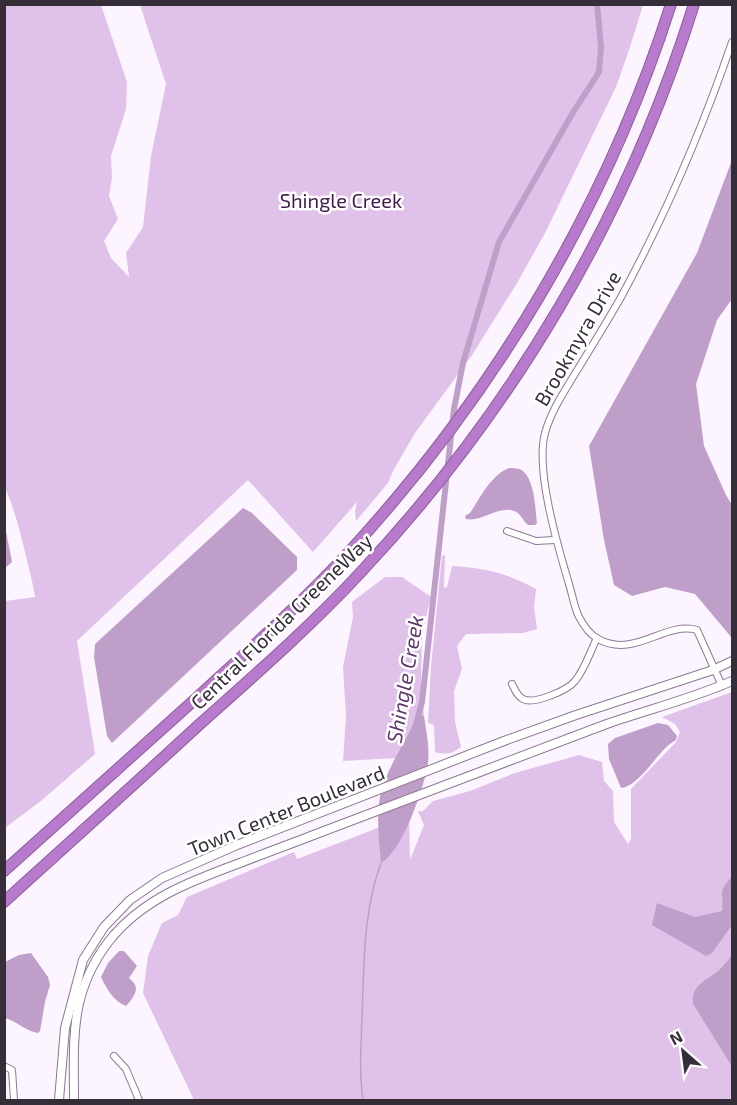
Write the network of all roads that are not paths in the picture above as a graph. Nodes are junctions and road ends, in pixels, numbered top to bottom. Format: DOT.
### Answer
graph roads {
  1 [pos="671,4"];
  2 [pos="694,4"];
  3 [pos="732,42"];
  4 [pos="507,531"];
  5 [pos="555,540"];
  6 [pos="597,638"];
  7 [pos="732,661"];
  8 [pos="713,670"];
  9 [pos="732,681"];
  10 [pos="512,684"];
  11 [pos="722,686"];
  12 [pos="4,871"];
  13 [pos="4,902"];
  14 [pos="114,1056"];
  15 [pos="4,1066"];
  16 [pos="14,1101"];
  17 [pos="59,1101"];
  18 [pos="74,1101"];
  19 [pos="139,1101"];
  1 -- 12 [label="highway, Central Florida GreeneWay"];
  2 -- 13 [label="highway, Central Florida GreeneWay"];
  3 -- 5 [label="street, Brookmyra Drive"];
  4 -- 5 [label="street"];
  5 -- 6 [label="street, Brookmyra Drive"];
  6 -- 8 [label="street"];
  6 -- 10 [label="street"];
  7 -- 8 [label="street, Town Center Boulevard"];
  8 -- 11 [label="street"];
  8 -- 17 [label="street, Town Center Boulevard"];
  9 -- 11 [label="street, Town Center Boulevard"];
  11 -- 18 [label="street, Town Center Boulevard"];
  14 -- 19 [label="street"];
  15 -- 16 [label="street"];
}
